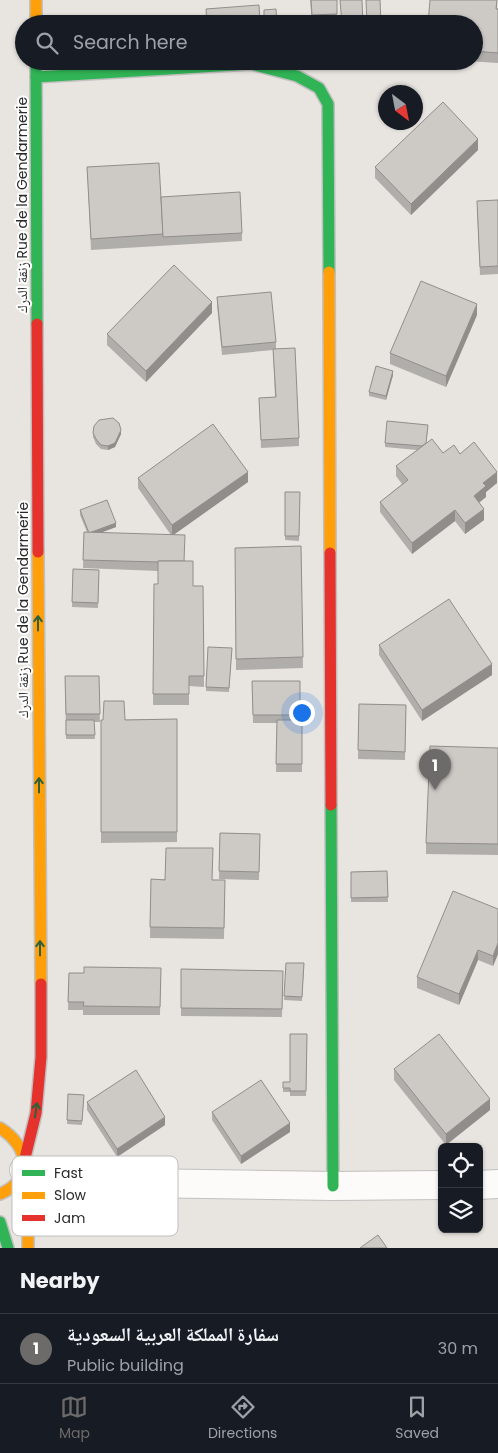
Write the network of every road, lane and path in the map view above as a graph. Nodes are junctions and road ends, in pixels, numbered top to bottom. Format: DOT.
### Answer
graph roads {
  1 [pos="36,0"];
  2 [pos="36,15"];
  3 [pos="36,70"];
  4 [pos="152,70"];
  5 [pos="274,70"];
  6 [pos="36,77"];
  7 [pos="0,1128"];
  8 [pos="20,1156"];
  9 [pos="26,1156"];
  10 [pos="178,1184"];
  11 [pos="498,1184"];
  12 [pos="438,1185"];
  13 [pos="483,1185"];
  14 [pos="333,1186"];
  15 [pos="12,1188"];
  16 [pos="0,1194"];
  17 [pos="0,1222"];
  18 [pos="8,1248"];
  1 -- 2 [label="street"];
  3 -- 6 [label="street, زنقة الدرك Rue de la Gendarmerie"];
  4 -- 6 [label="street"];
  5 -- 14 [label="street"];
  9 -- 6 [label="street, زنقة الدرك Rue de la Gendarmerie, one-way"];
  7 -- 8 [label="street"];
  10 -- 14 [label="street"];
  11 -- 13 [label="street"];
  12 -- 14 [label="street"];
  15 -- 16 [label="street"];
  17 -- 18 [label="street"];
}
